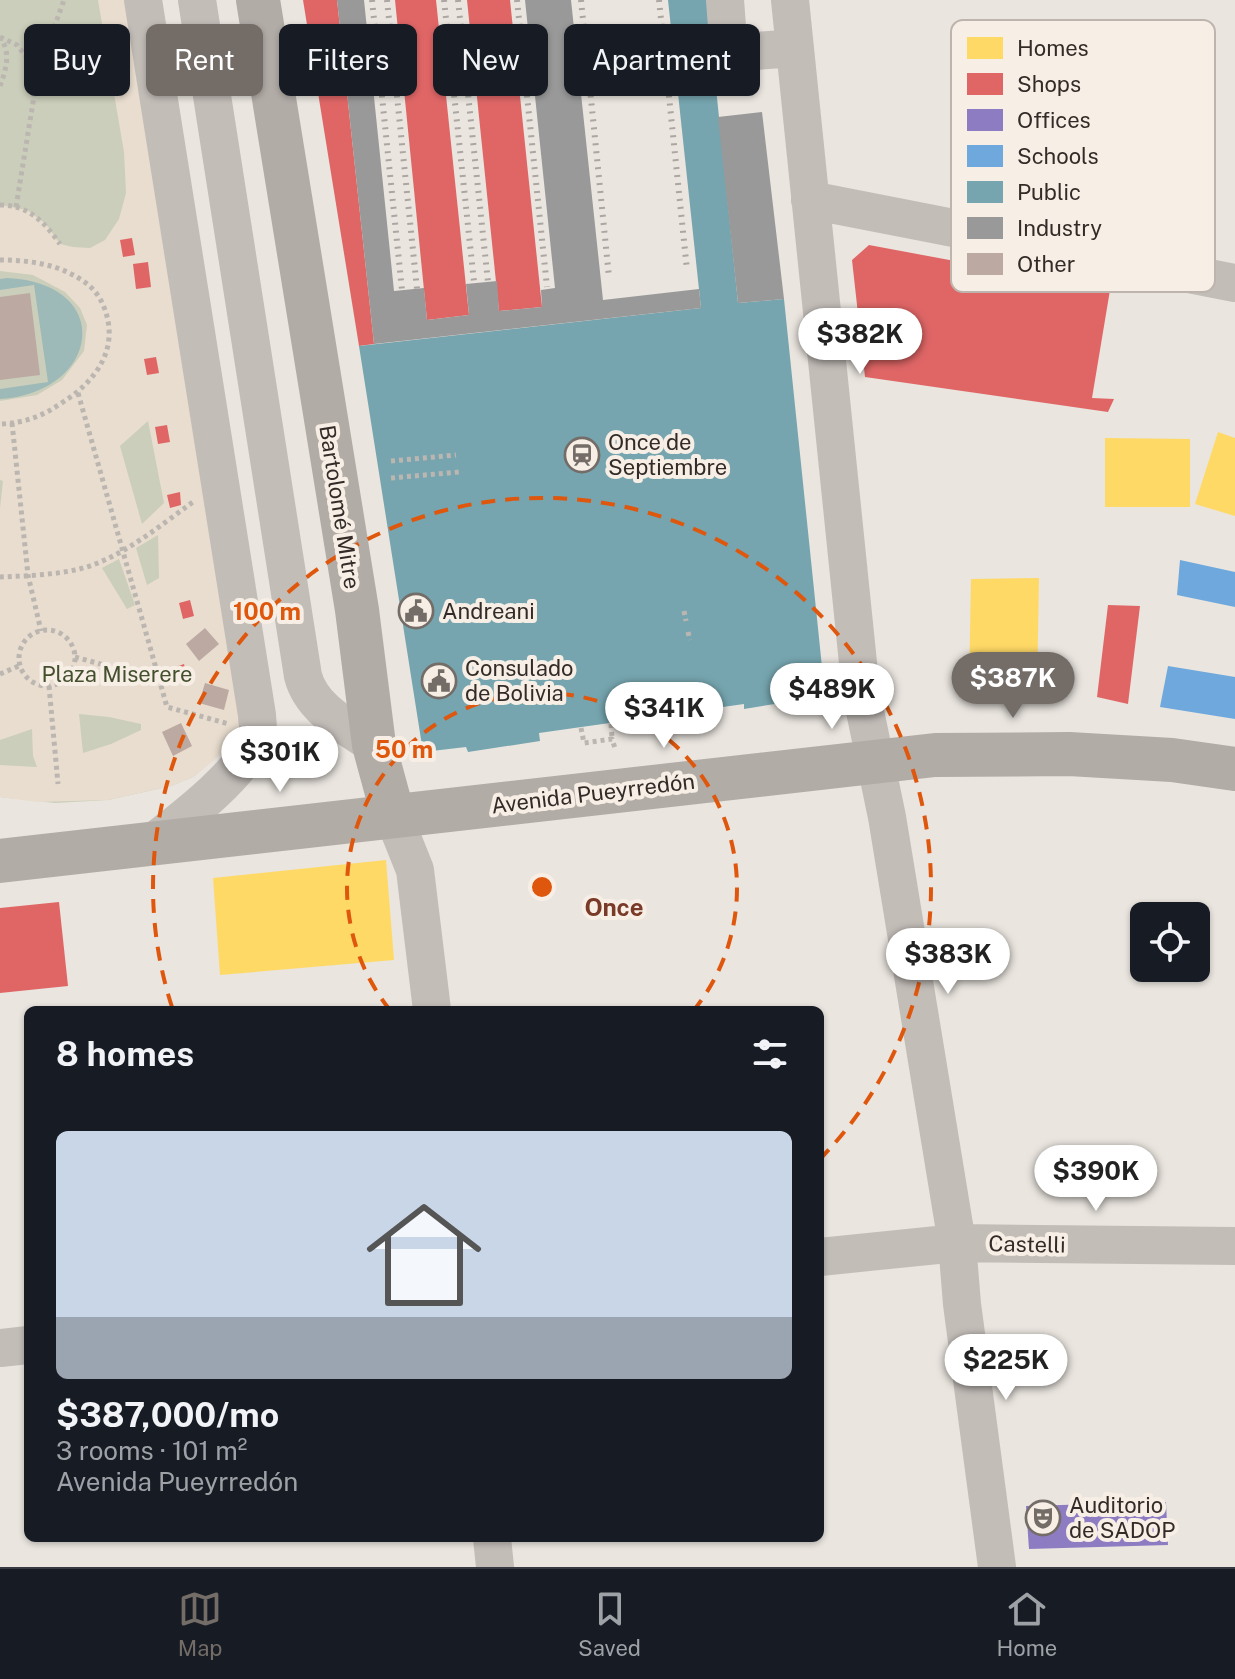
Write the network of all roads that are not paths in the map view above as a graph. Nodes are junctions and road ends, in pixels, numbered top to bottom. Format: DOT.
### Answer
graph roads {
  1 [pos="143,0"];
  2 [pos="197,0"];
  3 [pos="258,0"];
  4 [pos="725,0"];
  5 [pos="790,0"];
  6 [pos="795,48"];
  7 [pos="810,200"];
  8 [pos="951,228"];
  9 [pos="1215,279"];
  10 [pos="1235,283"];
  11 [pos="354,746"];
  12 [pos="876,760"];
  13 [pos="1235,769"];
  14 [pos="393,815"];
  15 [pos="0,833"];
  16 [pos="148,846"];
  17 [pos="69,854"];
  18 [pos="0,861"];
  19 [pos="432,1006"];
  20 [pos="957,1243"];
  21 [pos="1235,1246"];
  22 [pos="824,1257"];
  23 [pos="24,1345"];
  24 [pos="0,1348"];
  25 [pos="492,1542"];
  26 [pos="495,1567"];
  27 [pos="997,1567"];
  1 -- 16 [label="street"];
  2 -- 11 [label="street"];
  3 -- 11 [label="main road, Bartolomé Mitre"];
  4 -- 6 [label="street"];
  5 -- 6 [label="street"];
  6 -- 7 [label="street"];
  7 -- 8 [label="street"];
  7 -- 12 [label="street"];
  9 -- 10 [label="street"];
  11 -- 14 [label="main road, Bartolomé Mitre"];
  12 -- 13 [label="main road, Avenida Pueyrredón"];
  12 -- 14 [label="main road, Avenida Pueyrredón"];
  12 -- 20 [label="street"];
  14 -- 16 [label="main road, Avenida Pueyrredón"];
  14 -- 19 [label="street, Bartolomé Mitre"];
  15 -- 17 [label="main road"];
  16 -- 17 [label="main road, Avenida Pueyrredón"];
  17 -- 18 [label="main road, Avenida Pueyrredón"];
  20 -- 21 [label="street, Castelli"];
  20 -- 22 [label="street, Castelli"];
  20 -- 27 [label="street"];
  23 -- 24 [label="street"];
  25 -- 26 [label="street"];
}
